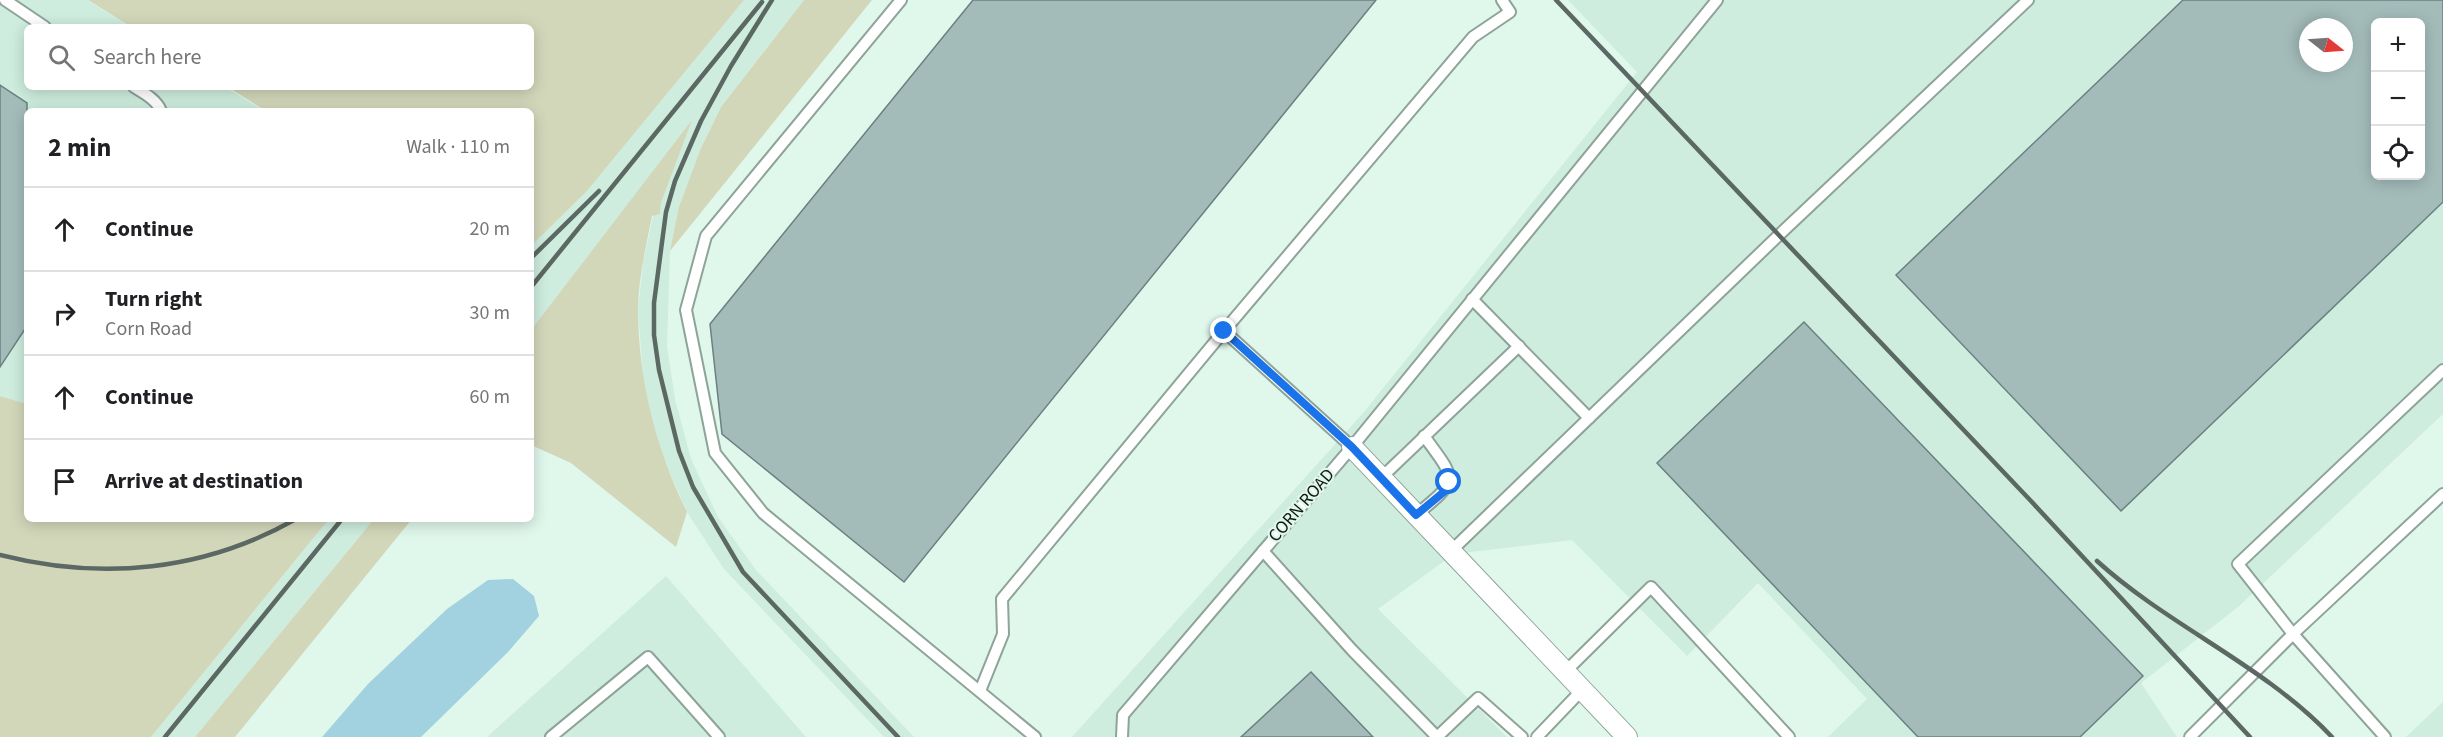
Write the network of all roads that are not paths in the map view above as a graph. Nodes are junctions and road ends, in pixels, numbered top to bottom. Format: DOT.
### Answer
graph roads {
  1 [pos="5,0"];
  2 [pos="901,0"];
  3 [pos="1502,0"];
  4 [pos="1717,0"];
  5 [pos="2028,0"];
  6 [pos="41,24"];
  7 [pos="139,90"];
  8 [pos="159,108"];
  9 [pos="1472,299"];
  10 [pos="1224,331"];
  11 [pos="1519,346"];
  12 [pos="2443,370"];
  13 [pos="1589,418"];
  14 [pos="1424,436"];
  15 [pos="1352,447"];
  16 [pos="1381,477"];
  17 [pos="2443,494"];
  18 [pos="1416,515"];
  19 [pos="1263,551"];
  20 [pos="1451,551"];
  21 [pos="2293,634"];
  22 [pos="1564,673"];
  23 [pos="980,691"];
  24 [pos="1581,691"];
  25 [pos="551,737"];
  26 [pos="719,737"];
  27 [pos="1035,737"];
  28 [pos="1122,737"];
  29 [pos="1522,737"];
  30 [pos="1537,737"];
  31 [pos="1626,737"];
  32 [pos="1789,737"];
  33 [pos="2190,737"];
  34 [pos="2385,737"];
  1 -- 6 [label="lane"];
  2 -- 23 [label="lane"];
  3 -- 10 [label="lane"];
  4 -- 9 [label="lane, CORN ROAD"];
  5 -- 13 [label="lane"];
  7 -- 8 [label="lane"];
  9 -- 11 [label="lane"];
  9 -- 15 [label="lane, CORN ROAD"];
  10 -- 15 [label="lane"];
  10 -- 23 [label="lane"];
  11 -- 13 [label="lane"];
  11 -- 14 [label="lane"];
  12 -- 21 [label="lane"];
  13 -- 20 [label="lane"];
  14 -- 16 [label="lane"];
  14 -- 18 [label="lane"];
  15 -- 16 [label="street"];
  15 -- 19 [label="lane, CORN ROAD"];
  16 -- 18 [label="street"];
  17 -- 21 [label="lane"];
  18 -- 20 [label="street"];
  19 -- 28 [label="lane, CORN ROAD"];
  19 -- 29 [label="lane"];
  20 -- 22 [label="street"];
  21 -- 33 [label="lane"];
  21 -- 34 [label="lane"];
  22 -- 24 [label="street"];
  22 -- 32 [label="lane"];
  23 -- 27 [label="lane"];
  24 -- 30 [label="lane"];
  24 -- 31 [label="street"];
  25 -- 26 [label="lane"];
}
